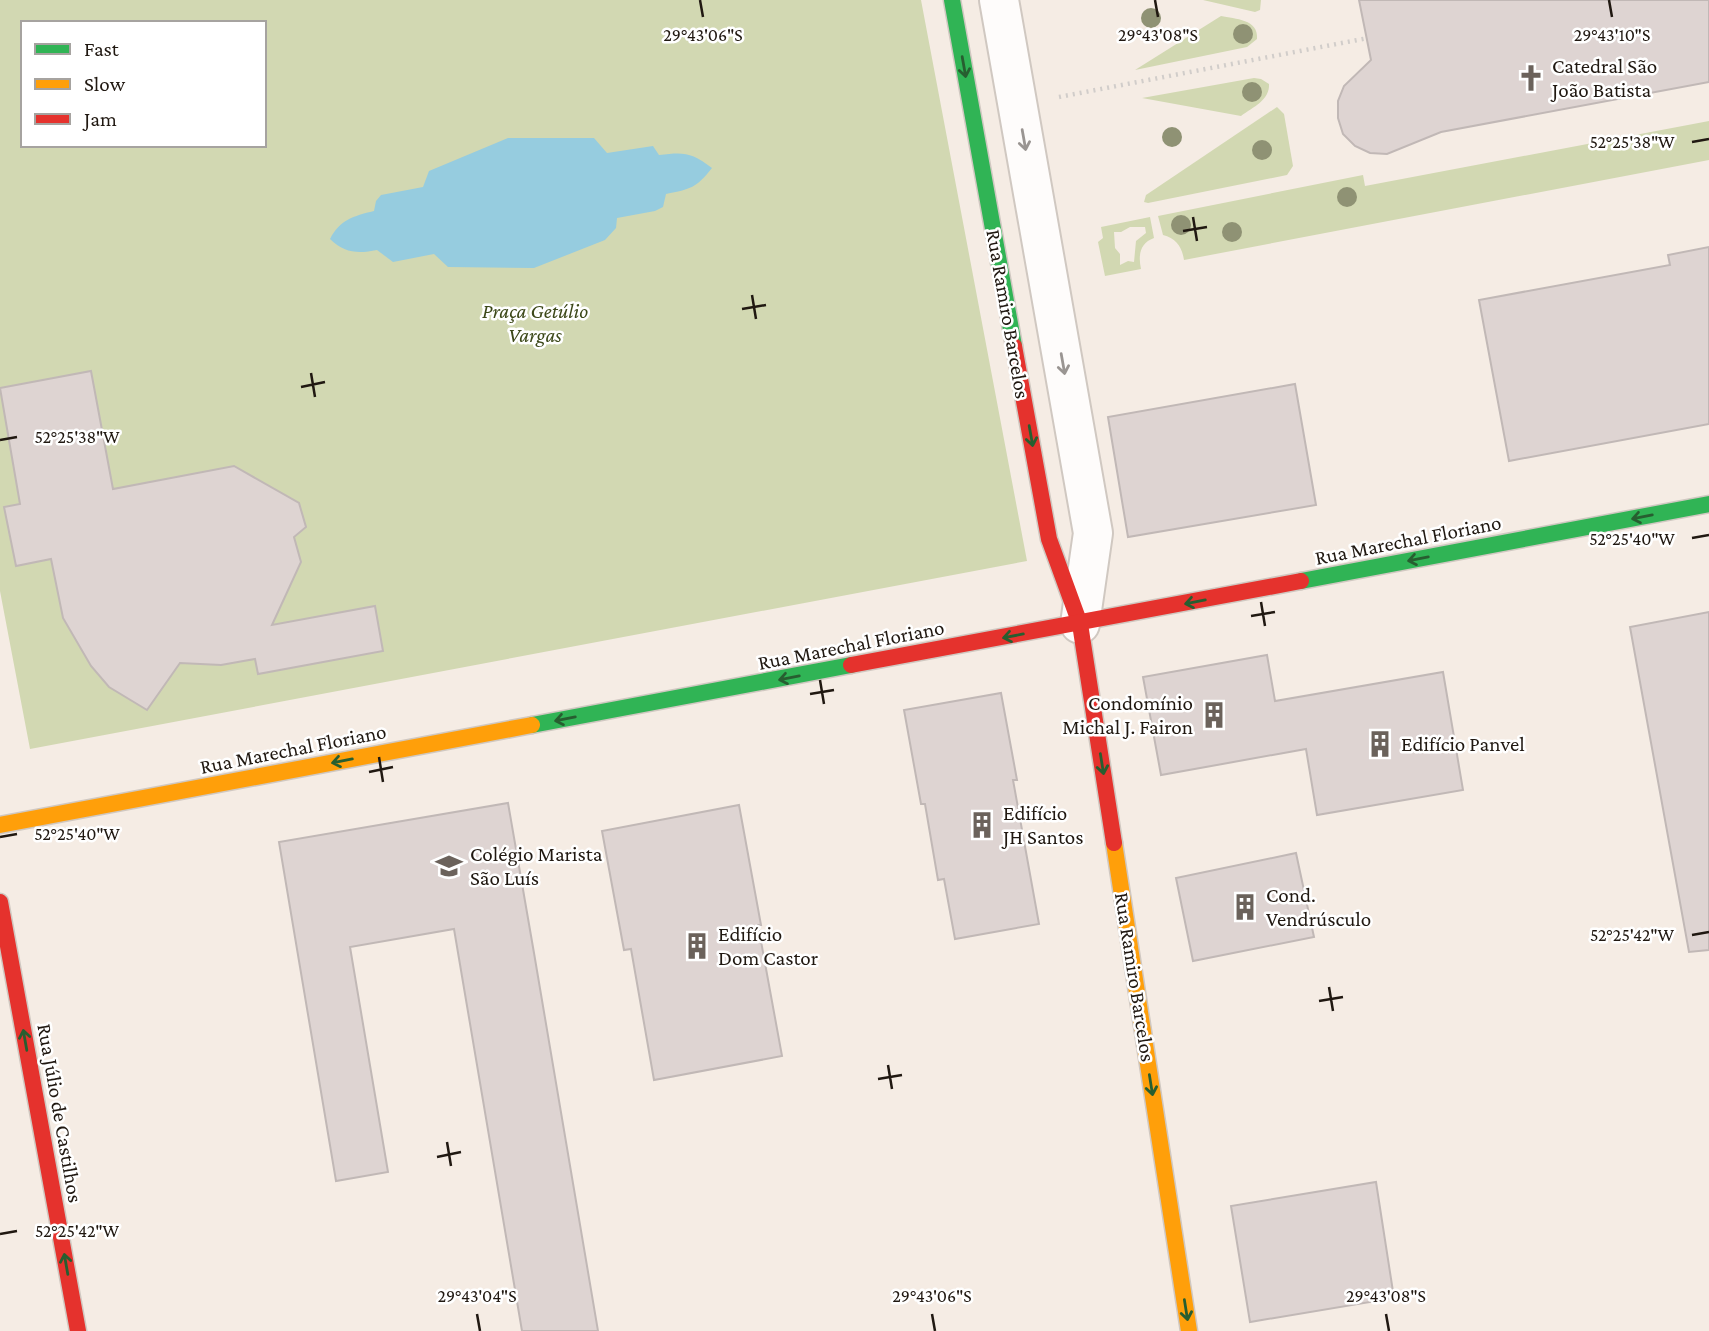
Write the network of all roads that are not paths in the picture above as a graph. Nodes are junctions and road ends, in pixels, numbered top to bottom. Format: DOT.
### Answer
graph roads {
  1 [pos="952,0"];
  2 [pos="999,0"];
  3 [pos="1709,504"];
  4 [pos="1080,624"];
  5 [pos="0,825"];
  6 [pos="0,902"];
  7 [pos="78,1331"];
  8 [pos="1189,1331"];
  1 -- 4 [label="street, Rua Ramiro Barcelos, one-way"];
  2 -- 4 [label="street, Rua Ramiro Barcelos, one-way"];
  3 -- 4 [label="street, Rua Marechal Floriano, one-way"];
  4 -- 5 [label="street, Rua Marechal Floriano, one-way"];
  4 -- 8 [label="street, Rua Ramiro Barcelos, one-way"];
  7 -- 6 [label="street, Rua Júlio de Castilhos, one-way"];
}
